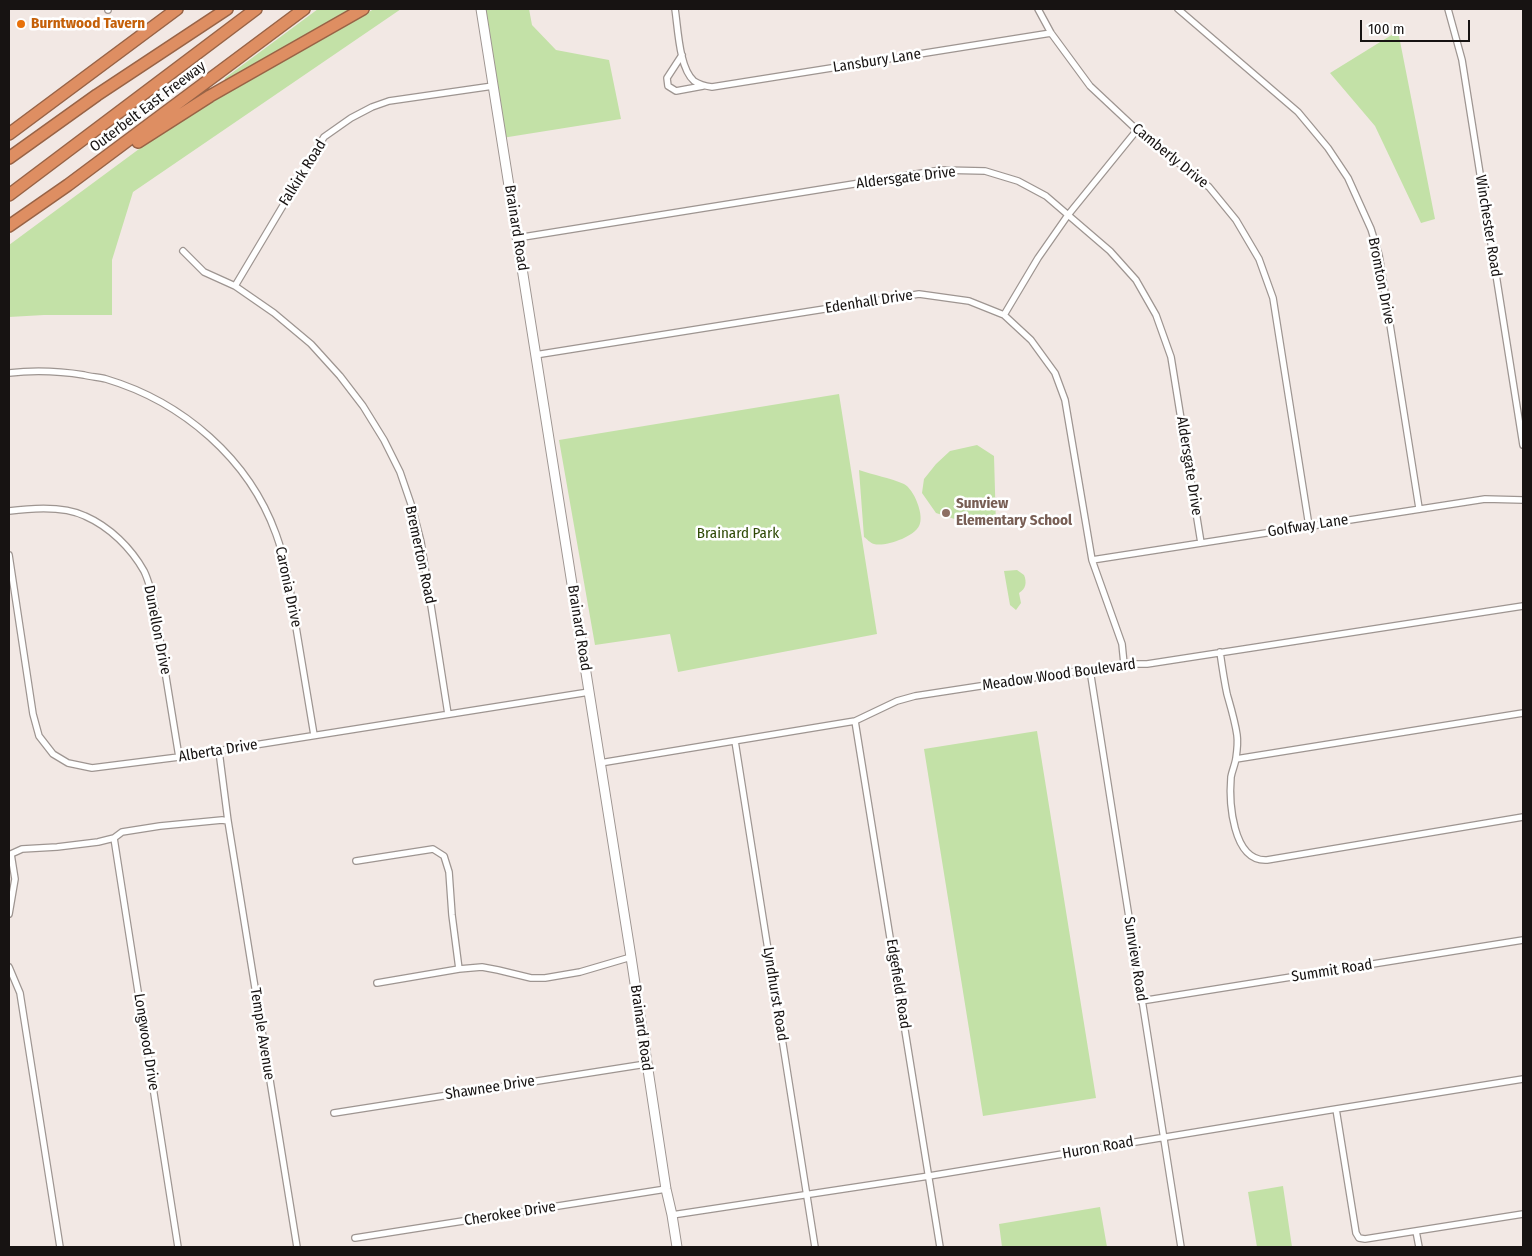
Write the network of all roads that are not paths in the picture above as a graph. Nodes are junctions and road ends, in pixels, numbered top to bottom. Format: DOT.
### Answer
graph roads {
  1 [pos="163,9"];
  2 [pos="177,9"];
  3 [pos="227,9"];
  4 [pos="256,9"];
  5 [pos="304,9"];
  6 [pos="363,9"];
  7 [pos="481,9"];
  8 [pos="675,9"];
  9 [pos="1038,9"];
  10 [pos="1178,9"];
  11 [pos="1448,9"];
  12 [pos="1051,33"];
  13 [pos="682,55"];
  14 [pos="694,80"];
  15 [pos="72,86"];
  16 [pos="493,86"];
  17 [pos="703,86"];
  18 [pos="692,88"];
  19 [pos="1137,130"];
  20 [pos="9,134"];
  21 [pos="9,160"];
  22 [pos="68,186"];
  23 [pos="9,195"];
  24 [pos="1068,215"];
  25 [pos="9,226"];
  26 [pos="517,238"];
  27 [pos="183,251"];
  28 [pos="235,286"];
  29 [pos="1004,315"];
  30 [pos="536,355"];
  31 [pos="9,372"];
  32 [pos="1523,445"];
  33 [pos="1523,500"];
  34 [pos="1419,508"];
  35 [pos="9,511"];
  36 [pos="1309,526"];
  37 [pos="1201,543"];
  38 [pos="9,555"];
  39 [pos="1092,560"];
  40 [pos="1523,606"];
  41 [pos="1220,652"];
  42 [pos="1124,664"];
  43 [pos="1090,670"];
  44 [pos="589,692"];
  45 [pos="1523,713"];
  46 [pos="448,714"];
  47 [pos="855,722"];
  48 [pos="314,735"];
  49 [pos="735,741"];
  50 [pos="219,751"];
  51 [pos="179,757"];
  52 [pos="1236,760"];
  53 [pos="600,763"];
  54 [pos="1523,818"];
  55 [pos="228,821"];
  56 [pos="114,838"];
  57 [pos="356,861"];
  58 [pos="9,914"];
  59 [pos="1523,940"];
  60 [pos="631,957"];
  61 [pos="9,966"];
  62 [pos="459,969"];
  63 [pos="377,984"];
  64 [pos="1142,1001"];
  65 [pos="646,1064"];
  66 [pos="1523,1079"];
  67 [pos="1336,1108"];
  68 [pos="334,1113"];
  69 [pos="1164,1137"];
  70 [pos="929,1176"];
  71 [pos="666,1189"];
  72 [pos="806,1194"];
  73 [pos="1523,1214"];
  74 [pos="672,1215"];
  75 [pos="1416,1231"];
  76 [pos="355,1238"];
  77 [pos="60,1247"];
  78 [pos="178,1247"];
  79 [pos="297,1247"];
  80 [pos="677,1247"];
  81 [pos="814,1247"];
  82 [pos="940,1247"];
  83 [pos="1181,1247"];
  84 [pos="1419,1247"];
  1 -- 15 [label="highway"];
  2 -- 15 [label="highway"];
  3 -- 21 [label="highway"];
  4 -- 23 [label="highway"];
  5 -- 22 [label="highway, Outerbelt East Freeway"];
  6 -- 22 [label="highway"];
  7 -- 16 [label="main road, Brainard Road"];
  8 -- 13 [label="street"];
  9 -- 12 [label="street, Camberly Drive"];
  10 -- 34 [label="street, Bromton Drive"];
  11 -- 32 [label="street, Winchester Road"];
  12 -- 17 [label="street, Lansbury Lane"];
  12 -- 19 [label="street, Camberly Drive"];
  13 -- 14 [label="street"];
  13 -- 18 [label="street, Lansbury Lane"];
  14 -- 17 [label="street"];
  14 -- 18 [label="street"];
  15 -- 20 [label="highway"];
  16 -- 26 [label="main road, Brainard Road"];
  16 -- 28 [label="street, Falkirk Road"];
  17 -- 18 [label="street, Lansbury Lane"];
  19 -- 24 [label="street"];
  19 -- 36 [label="street, Camberly Drive"];
  22 -- 25 [label="highway, Outerbelt East Freeway"];
  24 -- 26 [label="street, Aldersgate Drive"];
  24 -- 29 [label="street"];
  24 -- 37 [label="street, Aldersgate Drive"];
  26 -- 30 [label="main road, Brainard Road"];
  27 -- 28 [label="street, Bremerton Road"];
  28 -- 46 [label="street, Bremerton Road"];
  29 -- 30 [label="street, Edenhall Drive"];
  29 -- 39 [label="street, Edenhall Drive"];
  30 -- 44 [label="main road, Brainard Road"];
  31 -- 48 [label="street, Caronia Drive"];
  33 -- 34 [label="street, Golfway Lane"];
  34 -- 36 [label="street, Golfway Lane"];
  35 -- 51 [label="street, Dunellon Drive"];
  36 -- 37 [label="street, Golfway Lane"];
  37 -- 39 [label="street, Golfway Lane"];
  38 -- 51 [label="street, Alberta Drive"];
  39 -- 42 [label="street, Edenhall Drive"];
  40 -- 41 [label="street, Meadow Wood Boulevard"];
  41 -- 42 [label="street, Meadow Wood Boulevard"];
  41 -- 52 [label="street"];
  42 -- 43 [label="street, Meadow Wood Boulevard"];
  43 -- 47 [label="street, Meadow Wood Boulevard"];
  43 -- 64 [label="street, Sunview Road"];
  44 -- 46 [label="street, Alberta Drive"];
  44 -- 53 [label="main road, Brainard Road"];
  45 -- 52 [label="street"];
  46 -- 48 [label="street, Alberta Drive"];
  47 -- 49 [label="street, Meadow Wood Boulevard"];
  47 -- 70 [label="street, Edgefield Road"];
  48 -- 50 [label="street, Alberta Drive"];
  49 -- 53 [label="street, Meadow Wood Boulevard"];
  49 -- 72 [label="street, Lyndhurst Road"];
  50 -- 51 [label="street, Alberta Drive"];
  50 -- 55 [label="street, Temple Avenue"];
  52 -- 54 [label="street"];
  53 -- 60 [label="main road, Brainard Road"];
  55 -- 56 [label="street"];
  55 -- 79 [label="street, Temple Avenue"];
  56 -- 58 [label="street"];
  56 -- 78 [label="street, Longwood Drive"];
  57 -- 62 [label="street"];
  59 -- 64 [label="street, Summit Road"];
  60 -- 62 [label="street"];
  60 -- 65 [label="main road, Brainard Road"];
  61 -- 77 [label="street"];
  62 -- 63 [label="street"];
  64 -- 69 [label="street, Sunview Road"];
  65 -- 68 [label="street, Shawnee Drive"];
  65 -- 71 [label="main road, Brainard Road"];
  66 -- 67 [label="street, Huron Road"];
  67 -- 69 [label="street, Huron Road"];
  67 -- 75 [label="street"];
  69 -- 70 [label="street, Huron Road"];
  69 -- 83 [label="street, Sunview Road"];
  70 -- 72 [label="street, Huron Road"];
  70 -- 82 [label="street, Edgefield Road"];
  71 -- 74 [label="main road, Brainard Road"];
  71 -- 76 [label="street, Cherokee Drive"];
  72 -- 74 [label="street, Huron Road"];
  72 -- 81 [label="street, Lyndhurst Road"];
  73 -- 75 [label="street"];
  74 -- 80 [label="main road, Brainard Road"];
  75 -- 84 [label="street"];
}
